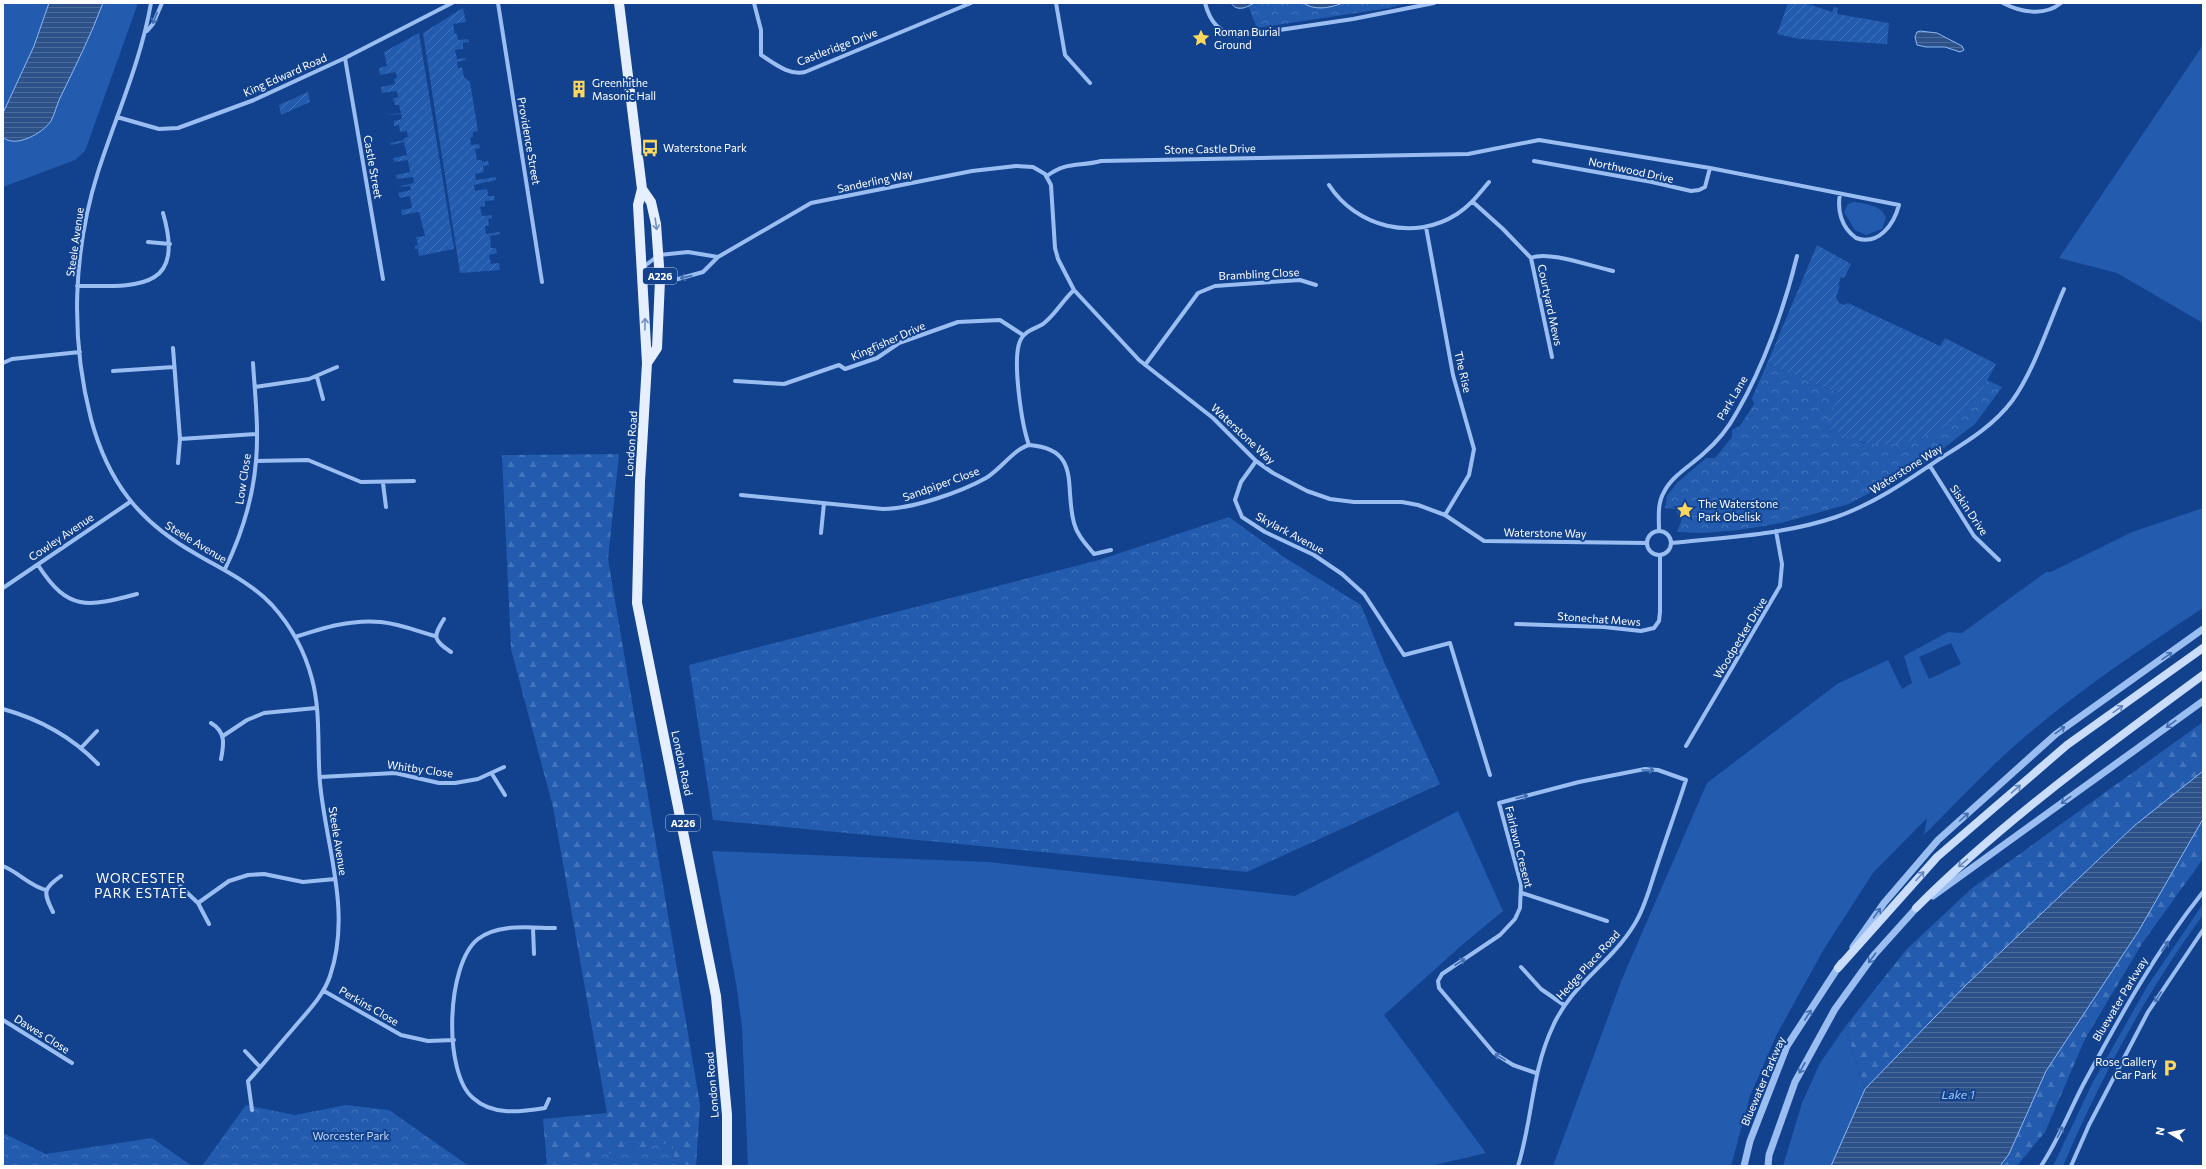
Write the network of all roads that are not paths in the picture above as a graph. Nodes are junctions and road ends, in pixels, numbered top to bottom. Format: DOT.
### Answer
graph roads {
  1 [pos="151,3"];
  2 [pos="162,3"];
  3 [pos="452,3"];
  4 [pos="498,3"];
  5 [pos="619,3"];
  6 [pos="754,3"];
  7 [pos="971,3"];
  8 [pos="1056,3"];
  9 [pos="1205,3"];
  10 [pos="1434,3"];
  11 [pos="2003,3"];
  12 [pos="2061,3"];
  13 [pos="147,31"];
  14 [pos="345,58"];
  15 [pos="1090,83"];
  16 [pos="117,117"];
  17 [pos="1534,161"];
  18 [pos="1710,168"];
  19 [pos="1047,176"];
  20 [pos="1489,182"];
  21 [pos="1328,185"];
  22 [pos="642,189"];
  23 [pos="1840,194"];
  24 [pos="1473,202"];
  25 [pos="163,214"];
  26 [pos="1426,227"];
  27 [pos="148,242"];
  28 [pos="170,244"];
  29 [pos="659,255"];
  30 [pos="1797,256"];
  31 [pos="718,258"];
  32 [pos="1531,258"];
  33 [pos="642,268"];
  34 [pos="1613,271"];
  35 [pos="383,280"];
  36 [pos="660,280"];
  37 [pos="542,282"];
  38 [pos="1316,284"];
  39 [pos="77,286"];
  40 [pos="2064,289"];
  41 [pos="1074,290"];
  42 [pos="1023,335"];
  43 [pos="173,348"];
  44 [pos="80,352"];
  45 [pos="1552,357"];
  46 [pos="3,362"];
  47 [pos="253,363"];
  48 [pos="648,363"];
  49 [pos="1145,365"];
  50 [pos="174,367"];
  51 [pos="337,367"];
  52 [pos="113,371"];
  53 [pos="317,377"];
  54 [pos="734,381"];
  55 [pos="255,387"];
  56 [pos="323,399"];
  57 [pos="256,434"];
  58 [pos="180,439"];
  59 [pos="1029,445"];
  60 [pos="256,460"];
  61 [pos="1256,461"];
  62 [pos="178,463"];
  63 [pos="1930,466"];
  64 [pos="414,481"];
  65 [pos="383,483"];
  66 [pos="741,495"];
  67 [pos="130,502"];
  68 [pos="824,503"];
  69 [pos="386,507"];
  70 [pos="1445,515"];
  71 [pos="1659,531"];
  72 [pos="1776,531"];
  73 [pos="821,533"];
  74 [pos="1671,542"];
  75 [pos="1647,543"];
  76 [pos="1111,550"];
  77 [pos="1660,555"];
  78 [pos="1999,560"];
  79 [pos="38,565"];
  80 [pos="225,569"];
  81 [pos="3,588"];
  82 [pos="137,594"];
  83 [pos="444,619"];
  84 [pos="1516,624"];
  85 [pos="2203,630"];
  86 [pos="436,636"];
  87 [pos="295,637"];
  88 [pos="2203,648"];
  89 [pos="451,652"];
  90 [pos="2203,675"];
  91 [pos="2203,701"];
  92 [pos="316,708"];
  93 [pos="3,709"];
  94 [pos="212,723"];
  95 [pos="97,731"];
  96 [pos="223,736"];
  97 [pos="1686,746"];
  98 [pos="81,748"];
  99 [pos="221,759"];
  100 [pos="98,764"];
  101 [pos="504,767"];
  102 [pos="492,774"];
  103 [pos="1490,775"];
  104 [pos="320,777"];
  105 [pos="1686,780"];
  106 [pos="504,795"];
  107 [pos="3,866"];
  108 [pos="61,876"];
  109 [pos="335,879"];
  110 [pos="180,886"];
  111 [pos="46,890"];
  112 [pos="2203,892"];
  113 [pos="1522,893"];
  114 [pos="198,903"];
  115 [pos="1916,908"];
  116 [pos="53,912"];
  117 [pos="1607,921"];
  118 [pos="209,924"];
  119 [pos="533,928"];
  120 [pos="555,928"];
  121 [pos="2203,930"];
  122 [pos="534,954"];
  123 [pos="1521,967"];
  124 [pos="1838,968"];
  125 [pos="324,991"];
  126 [pos="1564,1005"];
  127 [pos="3,1020"];
  128 [pos="454,1040"];
  129 [pos="245,1051"];
  130 [pos="72,1063"];
  131 [pos="260,1067"];
  132 [pos="1536,1073"];
  133 [pos="549,1099"];
  134 [pos="252,1110"];
  135 [pos="727,1166"];
  136 [pos="1518,1166"];
  137 [pos="1744,1166"];
  138 [pos="1768,1166"];
  139 [pos="2041,1166"];
  140 [pos="2071,1166"];
  1 -- 13 [label="street, Steele Avenue"];
  2 -- 13 [label="street, one-way"];
  3 -- 14 [label="street, King Edward Road"];
  4 -- 37 [label="street, Providence Street"];
  5 -- 22 [label="main road, London Road / A226"];
  6 -- 7 [label="street, Castleridge Drive"];
  8 -- 15 [label="street"];
  9 -- 10 [label="street"];
  11 -- 12 [label="street"];
  13 -- 16 [label="street, Steele Avenue"];
  14 -- 16 [label="street, King Edward Road"];
  14 -- 35 [label="street, Castle Street"];
  16 -- 39 [label="street, Steele Avenue"];
  17 -- 18 [label="street, Northwood Drive"];
  18 -- 19 [label="street, Stone Castle Drive"];
  18 -- 23 [label="street, Stone Castle Drive"];
  19 -- 31 [label="street, Sanderling Way"];
  19 -- 41 [label="street, Waterstone Way"];
  20 -- 24 [label="street"];
  21 -- 26 [label="street"];
  22 -- 29 [label="main road, London Road / A226, one-way"];
  22 -- 33 [label="main road, London Road"];
  23 -- 23 [label="street, Stone Castle Drive"];
  24 -- 26 [label="street"];
  24 -- 32 [label="street, Courtyard Mews"];
  25 -- 28 [label="street"];
  26 -- 70 [label="street, The Rise"];
  27 -- 28 [label="street"];
  28 -- 39 [label="street"];
  29 -- 31 [label="street"];
  29 -- 33 [label="street"];
  29 -- 36 [label="main road, London Road / A226"];
  30 -- 71 [label="street, Park Lane"];
  31 -- 36 [label="street, Sanderling Way, one-way"];
  32 -- 34 [label="street, Courtyard Mews"];
  32 -- 45 [label="street, Courtyard Mews"];
  33 -- 36 [label="street"];
  48 -- 33 [label="main road, London Road, one-way"];
  36 -- 48 [label="main road, London Road / A226"];
  38 -- 49 [label="street, Brambling Close"];
  39 -- 44 [label="street, Steele Avenue"];
  40 -- 63 [label="street, Waterstone Way"];
  41 -- 42 [label="street"];
  41 -- 49 [label="street, Waterstone Way"];
  42 -- 54 [label="street, Kingfisher Drive"];
  42 -- 59 [label="street"];
  43 -- 50 [label="street"];
  44 -- 46 [label="street"];
  44 -- 67 [label="street, Steele Avenue"];
  47 -- 55 [label="street, Low Close"];
  48 -- 135 [label="main road, London Road / A226"];
  49 -- 61 [label="street, Waterstone Way"];
  50 -- 52 [label="street"];
  50 -- 58 [label="street"];
  51 -- 53 [label="street"];
  53 -- 55 [label="street"];
  53 -- 56 [label="street"];
  55 -- 57 [label="street, Low Close"];
  57 -- 58 [label="street"];
  57 -- 60 [label="street, Low Close"];
  58 -- 62 [label="street"];
  59 -- 68 [label="street, Sandpiper Close"];
  59 -- 76 [label="street"];
  60 -- 65 [label="street"];
  60 -- 80 [label="street, Low Close"];
  61 -- 70 [label="street, Waterstone Way"];
  61 -- 103 [label="street, Skylark Avenue"];
  63 -- 72 [label="street, Waterstone Way"];
  63 -- 78 [label="street, Siskin Drive"];
  64 -- 65 [label="street"];
  65 -- 69 [label="street"];
  66 -- 68 [label="street, Sandpiper Close"];
  67 -- 79 [label="street, Cowley Avenue"];
  67 -- 80 [label="street, Steele Avenue"];
  68 -- 73 [label="street"];
  70 -- 75 [label="street, Waterstone Way"];
  71 -- 74 [label="street"];
  71 -- 75 [label="street"];
  72 -- 74 [label="street, Waterstone Way"];
  72 -- 97 [label="street, Woodpecker Drive"];
  74 -- 77 [label="street"];
  75 -- 77 [label="street"];
  77 -- 84 [label="street, Stonechat Mews"];
  79 -- 81 [label="street, Cowley Avenue"];
  79 -- 82 [label="street"];
  80 -- 87 [label="street, Steele Avenue"];
  83 -- 86 [label="street"];
  124 -- 85 [label="street, Bluewater Parkway, one-way"];
  86 -- 87 [label="street"];
  86 -- 89 [label="street"];
  87 -- 92 [label="street, Steele Avenue"];
  124 -- 88 [label="main road, one-way"];
  90 -- 115 [label="main road, one-way"];
  91 -- 115 [label="street, one-way"];
  92 -- 96 [label="street"];
  92 -- 104 [label="street, Steele Avenue"];
  93 -- 98 [label="street"];
  94 -- 96 [label="street"];
  95 -- 98 [label="street"];
  96 -- 99 [label="street"];
  98 -- 100 [label="street"];
  101 -- 102 [label="street, Whitby Close"];
  102 -- 104 [label="street, Whitby Close"];
  102 -- 106 [label="street"];
  104 -- 109 [label="street, Steele Avenue"];
  113 -- 105 [label="street, Fairlawn Cresent, one-way"];
  105 -- 126 [label="street, Hedge Place Road"];
  107 -- 111 [label="street"];
  108 -- 111 [label="street"];
  109 -- 114 [label="street"];
  109 -- 125 [label="street, Steele Avenue"];
  110 -- 114 [label="street"];
  111 -- 116 [label="street"];
  139 -- 112 [label="street, Bluewater Parkway, one-way"];
  113 -- 117 [label="street"];
  132 -- 113 [label="street, Fairlawn Cresent, one-way"];
  114 -- 118 [label="street"];
  115 -- 138 [label="street, one-way"];
  119 -- 120 [label="street"];
  119 -- 122 [label="street"];
  119 -- 128 [label="street"];
  121 -- 140 [label="street, one-way"];
  123 -- 126 [label="street"];
  137 -- 124 [label="street, Bluewater Parkway, one-way"];
  125 -- 128 [label="street, Perkins Close"];
  125 -- 131 [label="street, Steele Avenue"];
  126 -- 132 [label="street, Hedge Place Road"];
  127 -- 130 [label="street, Dawes Close"];
  128 -- 133 [label="street"];
  129 -- 131 [label="street"];
  131 -- 134 [label="street, Steele Avenue"];
  132 -- 136 [label="street, Hedge Place Road"];
}
